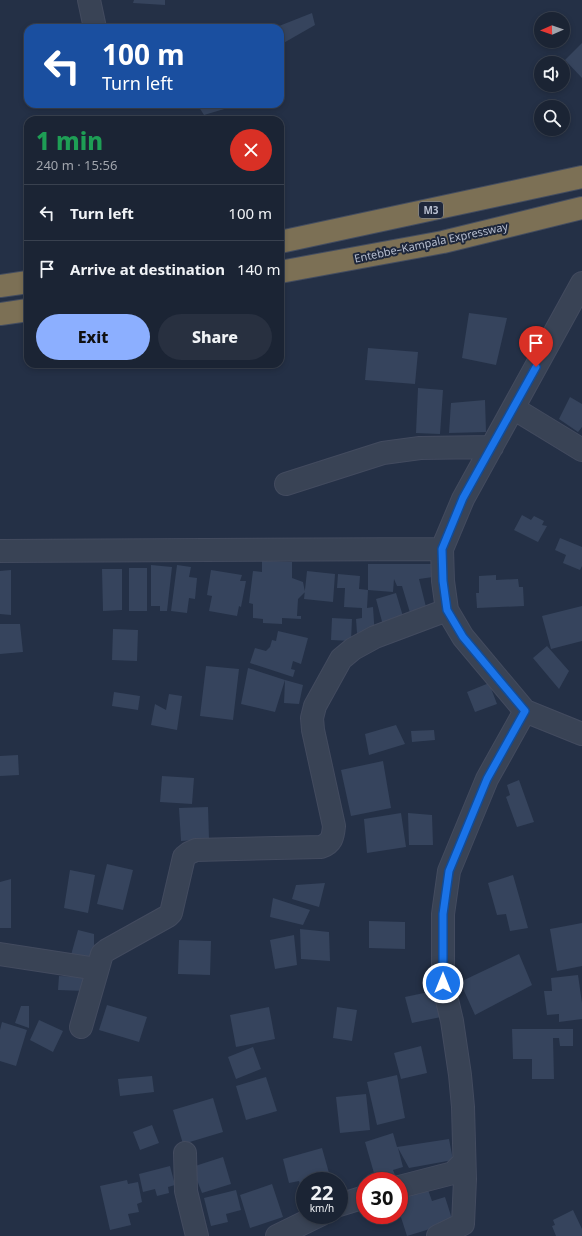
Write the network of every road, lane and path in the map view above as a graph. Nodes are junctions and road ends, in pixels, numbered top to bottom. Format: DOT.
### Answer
graph roads {
  1 [pos="89,0"];
  2 [pos="94,24"];
  3 [pos="582,177"];
  4 [pos="582,208"];
  5 [pos="284,241"];
  6 [pos="284,271"];
  7 [pos="24,283"];
  8 [pos="582,283"];
  9 [pos="0,286"];
  10 [pos="24,311"];
  11 [pos="0,314"];
  12 [pos="513,408"];
  13 [pos="492,447"];
  14 [pos="582,450"];
  15 [pos="286,484"];
  16 [pos="442,549"];
  17 [pos="0,551"];
  18 [pos="447,610"];
  19 [pos="525,711"];
  20 [pos="582,734"];
  21 [pos="0,954"];
  22 [pos="97,969"];
  23 [pos="81,1027"];
  24 [pos="185,1153"];
  25 [pos="464,1162"];
  26 [pos="408,1185"];
  27 [pos="302,1224"];
  28 [pos="197,1236"];
  29 [pos="277,1236"];
  30 [pos="438,1236"];
  1 -- 2 [label="street"];
  3 -- 5 [label="highway, M3"];
  4 -- 6 [label="highway, Entebbe–Kampala Expressway"];
  7 -- 9 [label="highway"];
  8 -- 12 [label="street"];
  10 -- 11 [label="highway"];
  12 -- 13 [label="street"];
  12 -- 14 [label="street"];
  13 -- 15 [label="street"];
  13 -- 16 [label="street"];
  16 -- 17 [label="street"];
  16 -- 18 [label="street"];
  18 -- 19 [label="street"];
  18 -- 22 [label="street"];
  19 -- 20 [label="street"];
  19 -- 25 [label="street"];
  21 -- 22 [label="street"];
  22 -- 23 [label="street"];
  24 -- 28 [label="street"];
  25 -- 26 [label="street"];
  25 -- 30 [label="street"];
  27 -- 29 [label="street"];
}
